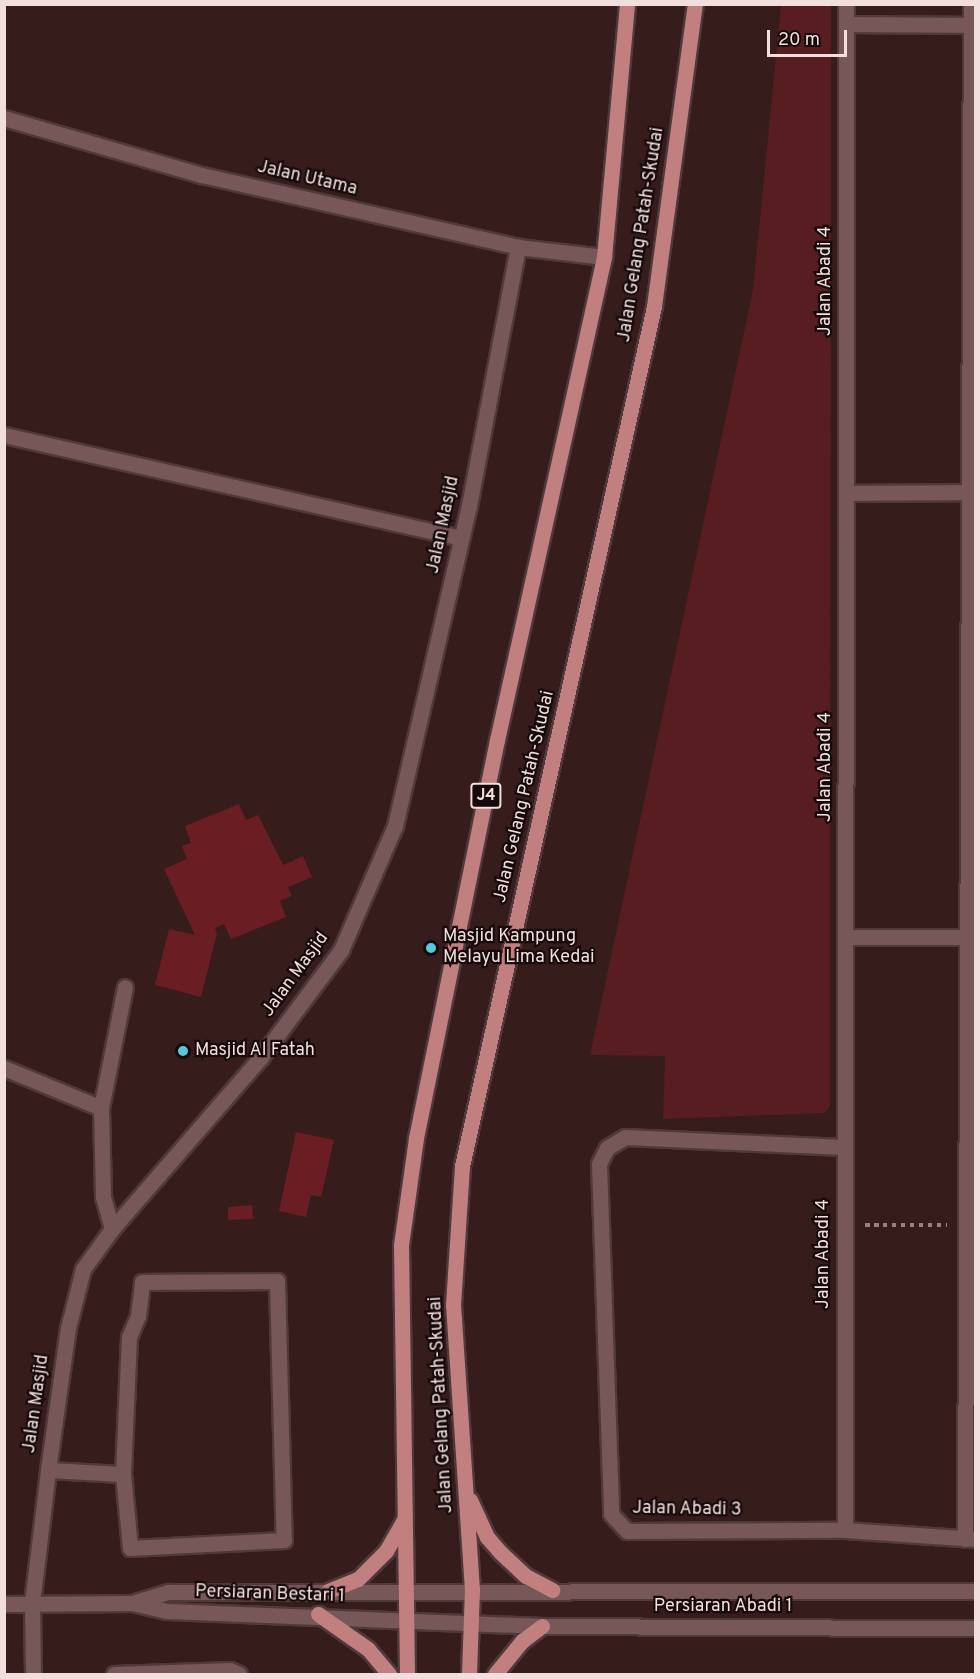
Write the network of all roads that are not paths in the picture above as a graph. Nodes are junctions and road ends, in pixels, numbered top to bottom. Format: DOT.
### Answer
graph roads {
  1 [pos="627,4"];
  2 [pos="695,4"];
  3 [pos="846,4"];
  4 [pos="971,4"];
  5 [pos="846,24"];
  6 [pos="973,25"];
  7 [pos="4,118"];
  8 [pos="518,247"];
  9 [pos="604,257"];
  10 [pos="4,435"];
  11 [pos="972,492"];
  12 [pos="846,493"];
  13 [pos="461,538"];
  14 [pos="846,936"];
  15 [pos="972,937"];
  16 [pos="125,987"];
  17 [pos="4,1068"];
  18 [pos="101,1108"];
  19 [pos="843,1147"];
  20 [pos="112,1228"];
  21 [pos="48,1470"];
  22 [pos="123,1474"];
  23 [pos="466,1492"];
  24 [pos="406,1518"];
  25 [pos="845,1530"];
  26 [pos="970,1539"];
  27 [pos="472,1590"];
  28 [pos="552,1590"];
  29 [pos="328,1591"];
  30 [pos="975,1591"];
  31 [pos="406,1594"];
  32 [pos="32,1603"];
  33 [pos="132,1603"];
  34 [pos="4,1604"];
  35 [pos="318,1614"];
  36 [pos="407,1621"];
  37 [pos="470,1623"];
  38 [pos="542,1626"];
  39 [pos="975,1628"];
  40 [pos="33,1674"];
  41 [pos="114,1674"];
  42 [pos="154,1674"];
  43 [pos="239,1674"];
  44 [pos="389,1674"];
  45 [pos="407,1674"];
  46 [pos="469,1674"];
  47 [pos="495,1674"];
  1 -- 9 [label="main road, Jalan Gelang Patah-Skudai / J4"];
  2 -- 23 [label="main road, Jalan Gelang Patah-Skudai"];
  3 -- 5 [label="street, Jalan Abadi 4"];
  4 -- 6 [label="street"];
  5 -- 6 [label="street"];
  5 -- 12 [label="street, Jalan Abadi 4"];
  6 -- 11 [label="street"];
  7 -- 8 [label="street, Jalan Utama"];
  8 -- 9 [label="street, Jalan Utama"];
  8 -- 13 [label="street, Jalan Masjid"];
  9 -- 24 [label="main road, Jalan Gelang Patah-Skudai / J4"];
  10 -- 13 [label="street"];
  11 -- 12 [label="street"];
  11 -- 15 [label="street"];
  12 -- 14 [label="street, Jalan Abadi 4"];
  13 -- 20 [label="street, Jalan Masjid"];
  14 -- 15 [label="street"];
  14 -- 19 [label="street, Jalan Abadi 4"];
  15 -- 26 [label="street"];
  16 -- 18 [label="street"];
  17 -- 18 [label="street"];
  18 -- 20 [label="street"];
  19 -- 25 [label="street, Jalan Abadi 4"];
  19 -- 25 [label="street, Jalan Abadi 3"];
  20 -- 21 [label="street, Jalan Masjid"];
  21 -- 22 [label="street"];
  21 -- 32 [label="street, Jalan Masjid"];
  22 -- 22 [label="street"];
  23 -- 27 [label="main road, Jalan Gelang Patah-Skudai"];
  23 -- 28 [label="main road"];
  24 -- 29 [label="main road"];
  24 -- 31 [label="main road, Jalan Gelang Patah-Skudai / J4"];
  25 -- 26 [label="street, Jalan Abadi 3"];
  27 -- 28 [label="street, Persiaran Abadi 1"];
  27 -- 31 [label="street, Persiaran Bestari 1"];
  27 -- 37 [label="main road, Jalan Gelang Patah-Skudai"];
  28 -- 30 [label="street, Persiaran Abadi 1"];
  29 -- 31 [label="street, Persiaran Bestari 1"];
  29 -- 33 [label="street, Persiaran Bestari 1"];
  31 -- 36 [label="main road, Jalan Gelang Patah-Skudai / J4"];
  32 -- 33 [label="street, Persiaran Bestari 1"];
  32 -- 34 [label="street, Persiaran Bestari 1"];
  32 -- 40 [label="street, Jalan Masjid"];
  33 -- 35 [label="street, Persiaran Bestari 1"];
  35 -- 36 [label="street, Persiaran Bestari 1"];
  35 -- 44 [label="main road"];
  36 -- 37 [label="street, Persiaran Bestari 1"];
  36 -- 45 [label="main road, Jalan Gelang Patah-Skudai / J4"];
  37 -- 38 [label="street, Persiaran Abadi 1"];
  37 -- 46 [label="main road, Jalan Gelang Patah-Skudai"];
  38 -- 39 [label="street, Persiaran Abadi 1"];
  38 -- 47 [label="main road"];
  41 -- 42 [label="street"];
  42 -- 43 [label="street"];
}
